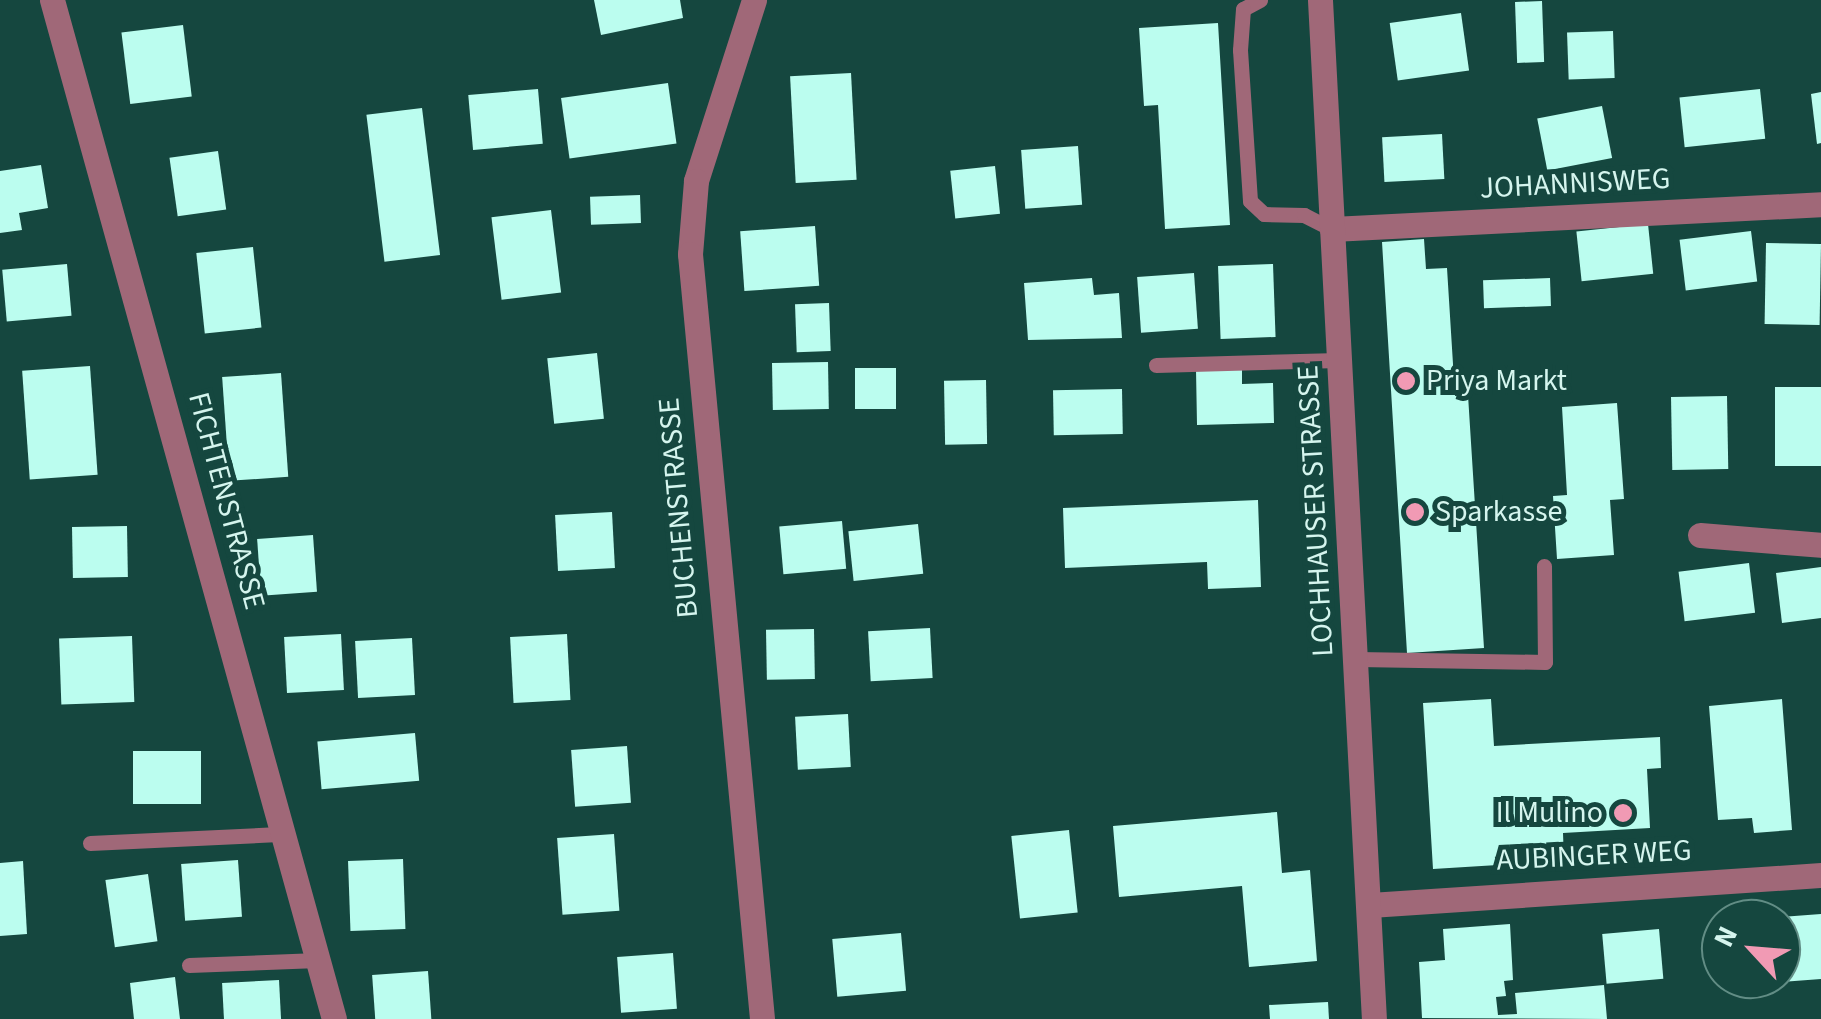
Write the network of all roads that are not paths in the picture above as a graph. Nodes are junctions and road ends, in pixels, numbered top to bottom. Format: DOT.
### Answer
graph roads {
  1 [pos="52,0"];
  2 [pos="754,0"];
  3 [pos="1260,0"];
  4 [pos="1320,0"];
  5 [pos="1821,204"];
  6 [pos="1332,229"];
  7 [pos="1339,360"];
  8 [pos="1156,365"];
  9 [pos="1700,535"];
  10 [pos="1821,545"];
  11 [pos="1544,566"];
  12 [pos="1356,659"];
  13 [pos="284,834"];
  14 [pos="90,843"];
  15 [pos="1821,875"];
  16 [pos="1370,904"];
  17 [pos="318,960"];
  18 [pos="189,966"];
  19 [pos="334,1019"];
  20 [pos="762,1019"];
  21 [pos="1374,1019"];
  1 -- 13 [label="street, FICHTENSTRASSE"];
  2 -- 20 [label="street, BUCHENSTRASSE"];
  3 -- 6 [label="lane"];
  4 -- 6 [label="street, LOCHHAUSER STRASSE"];
  5 -- 6 [label="street, JOHANNISWEG"];
  6 -- 7 [label="street, LOCHHAUSER STRASSE"];
  7 -- 8 [label="lane"];
  7 -- 12 [label="street, LOCHHAUSER STRASSE"];
  9 -- 10 [label="street"];
  11 -- 12 [label="lane"];
  12 -- 16 [label="street, LOCHHAUSER STRASSE"];
  13 -- 14 [label="lane"];
  13 -- 17 [label="street, FICHTENSTRASSE"];
  15 -- 16 [label="street, AUBINGER WEG"];
  16 -- 21 [label="street, LOCHHAUSER STRASSE"];
  17 -- 18 [label="lane"];
  17 -- 19 [label="street, FICHTENSTRASSE"];
}
